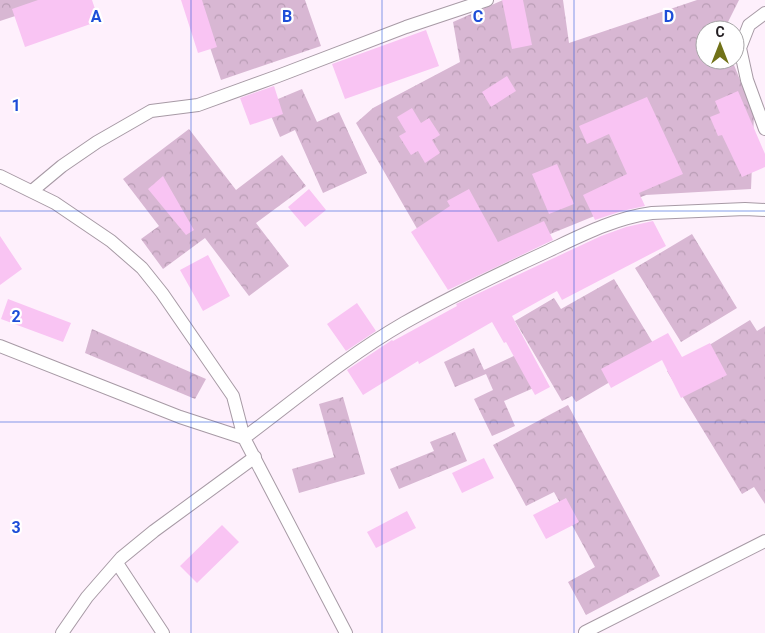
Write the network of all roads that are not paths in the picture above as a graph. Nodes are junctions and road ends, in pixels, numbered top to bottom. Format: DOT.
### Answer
graph roads {
  1 [pos="487,0"];
  2 [pos="765,13"];
  3 [pos="765,129"];
  4 [pos="0,176"];
  5 [pos="32,191"];
  6 [pos="765,210"];
  7 [pos="0,346"];
  8 [pos="244,438"];
  9 [pos="255,457"];
  10 [pos="765,541"];
  11 [pos="116,562"];
  12 [pos="585,632"];
  13 [pos="62,633"];
  14 [pos="164,633"];
  15 [pos="346,633"];
  1 -- 5 [label="lane"];
  2 -- 3 [label="lane"];
  4 -- 5 [label="lane"];
  5 -- 8 [label="lane"];
  6 -- 8 [label="lane"];
  7 -- 8 [label="lane"];
  8 -- 9 [label="lane"];
  9 -- 11 [label="lane"];
  9 -- 15 [label="lane"];
  10 -- 12 [label="lane"];
  11 -- 13 [label="lane"];
  11 -- 14 [label="lane"];
}
